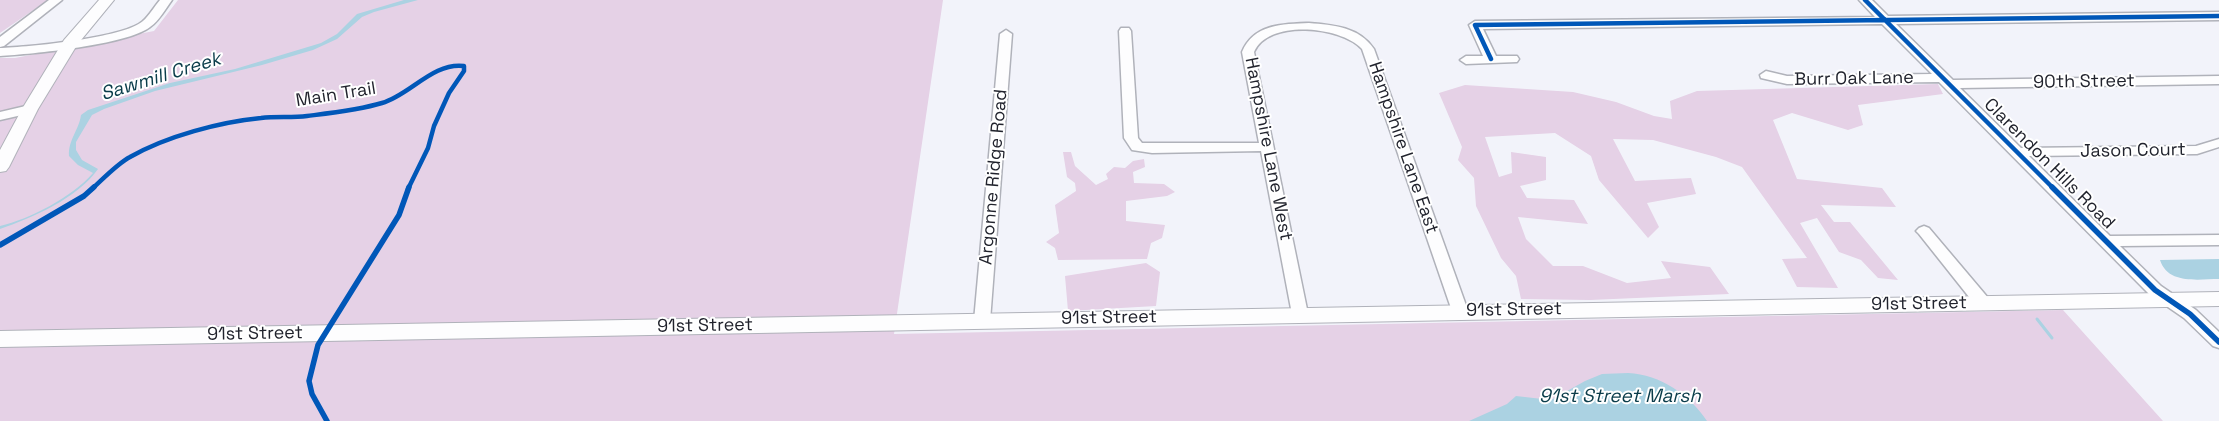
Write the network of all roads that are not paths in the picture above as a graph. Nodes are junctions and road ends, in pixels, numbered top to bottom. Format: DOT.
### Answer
graph roads {
  1 [pos="56,0"];
  2 [pos="92,0"];
  3 [pos="106,0"];
  4 [pos="166,0"];
  5 [pos="1865,0"];
  6 [pos="2219,16"];
  7 [pos="1884,20"];
  8 [pos="1306,28"];
  9 [pos="1125,31"];
  10 [pos="1006,34"];
  11 [pos="0,43"];
  12 [pos="70,43"];
  13 [pos="0,52"];
  14 [pos="1513,59"];
  15 [pos="1466,60"];
  16 [pos="1491,60"];
  17 [pos="1766,75"];
  18 [pos="2219,80"];
  19 [pos="1946,81"];
  20 [pos="30,109"];
  21 [pos="0,116"];
  22 [pos="2217,143"];
  23 [pos="1267,148"];
  24 [pos="2017,152"];
  25 [pos="0,167"];
  26 [pos="1924,231"];
  27 [pos="2219,240"];
  28 [pos="2106,241"];
  29 [pos="2219,299"];
  30 [pos="2172,300"];
  31 [pos="1983,303"];
  32 [pos="1460,311"];
  33 [pos="1300,314"];
  34 [pos="982,321"];
  35 [pos="0,339"];
  36 [pos="2219,342"];
  1 -- 11 [label="street"];
  2 -- 12 [label="main road"];
  3 -- 12 [label="main road"];
  4 -- 12 [label="street"];
  5 -- 7 [label="street, Clarendon Hills Road"];
  6 -- 7 [label="street"];
  7 -- 16 [label="street"];
  7 -- 19 [label="street, Clarendon Hills Road"];
  8 -- 23 [label="street, Hampshire Lane West"];
  8 -- 32 [label="street, Hampshire Lane East"];
  9 -- 23 [label="street"];
  10 -- 34 [label="street, Argonne Ridge Road"];
  12 -- 13 [label="street"];
  12 -- 20 [label="main road"];
  14 -- 16 [label="street"];
  15 -- 16 [label="street"];
  17 -- 19 [label="street, Burr Oak Lane"];
  18 -- 19 [label="street, 90th Street"];
  19 -- 24 [label="street, Clarendon Hills Road"];
  20 -- 21 [label="street"];
  20 -- 25 [label="main road"];
  22 -- 24 [label="street, Jason Court"];
  23 -- 33 [label="street, Hampshire Lane West"];
  24 -- 28 [label="street, Clarendon Hills Road"];
  26 -- 31 [label="street"];
  27 -- 28 [label="street"];
  28 -- 30 [label="street, Clarendon Hills Road"];
  29 -- 30 [label="main road, 91st Street"];
  30 -- 31 [label="main road, 91st Street"];
  30 -- 36 [label="street, Clarendon Hills Road"];
  31 -- 32 [label="main road, 91st Street"];
  32 -- 33 [label="main road, 91st Street"];
  33 -- 34 [label="main road, 91st Street"];
  34 -- 35 [label="main road, 91st Street"];
}
